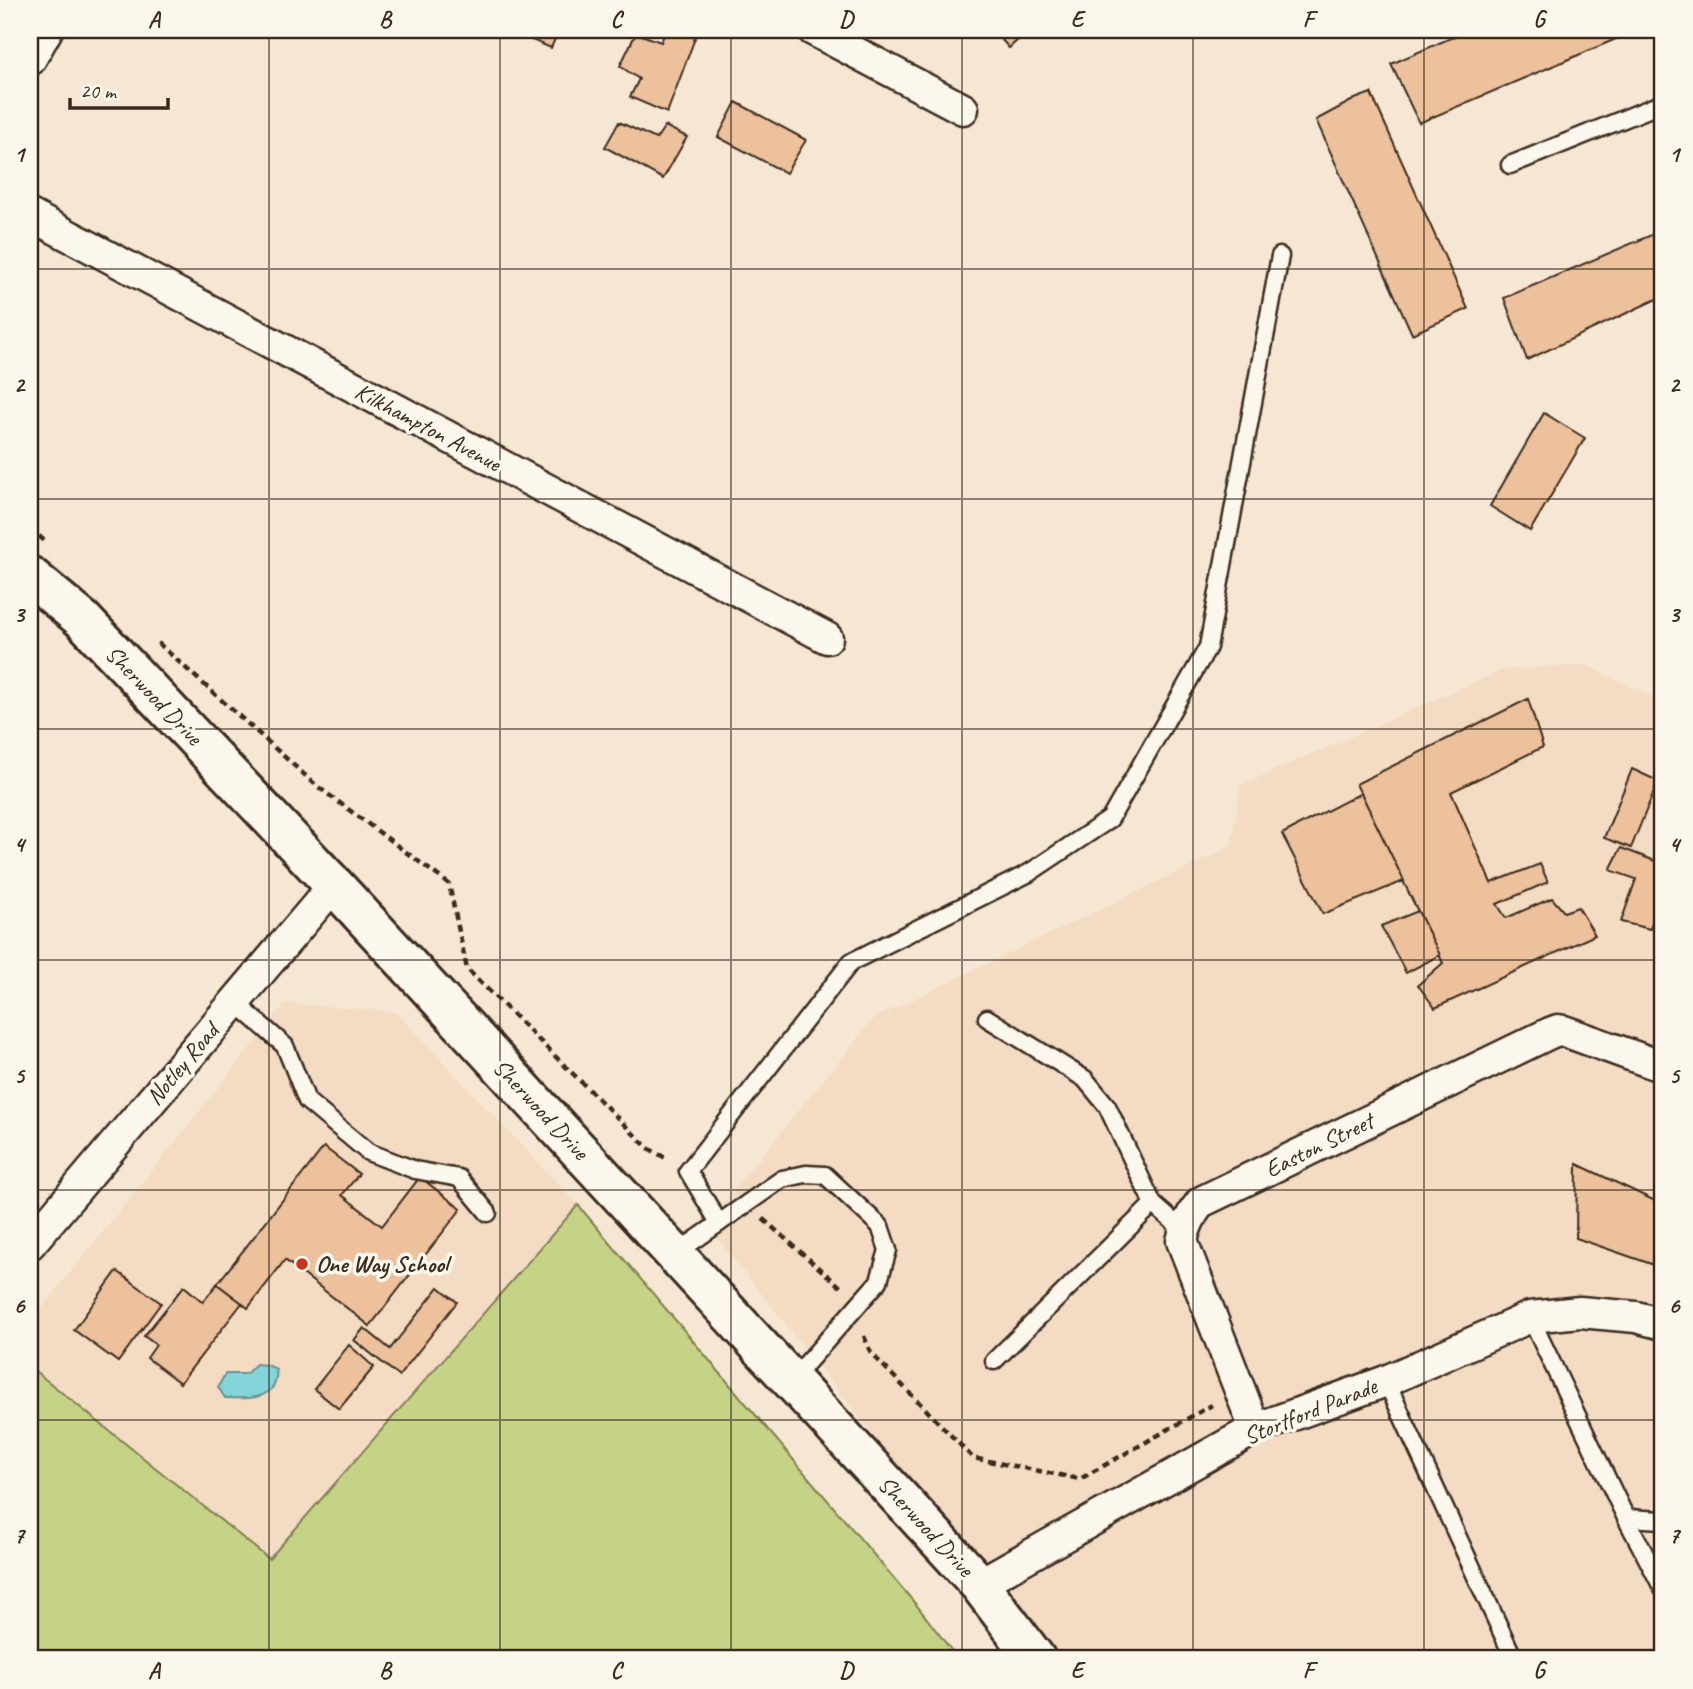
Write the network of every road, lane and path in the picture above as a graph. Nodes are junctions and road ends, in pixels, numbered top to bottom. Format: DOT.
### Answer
graph roads {
  1 [pos="47,30"];
  2 [pos="813,30"];
  3 [pos="30,60"];
  4 [pos="1663,103"];
  5 [pos="963,108"];
  6 [pos="1510,165"];
  7 [pos="30,215"];
  8 [pos="1280,256"];
  9 [pos="30,528"];
  10 [pos="40,561"];
  11 [pos="827,638"];
  12 [pos="153,639"];
  13 [pos="334,885"];
  14 [pos="235,1002"];
  15 [pos="987,1018"];
  16 [pos="1663,1067"];
  17 [pos="688,1171"];
  18 [pos="1153,1204"];
  19 [pos="488,1213"];
  20 [pos="719,1223"];
  21 [pos="1184,1231"];
  22 [pos="30,1244"];
  23 [pos="675,1254"];
  24 [pos="853,1311"];
  25 [pos="1530,1317"];
  26 [pos="1663,1324"];
  27 [pos="994,1361"];
  28 [pos="791,1381"];
  29 [pos="1385,1381"];
  30 [pos="1240,1390"];
  31 [pos="1255,1429"];
  32 [pos="1626,1518"];
  33 [pos="1663,1520"];
  34 [pos="979,1584"];
  35 [pos="1663,1590"];
  36 [pos="1036,1659"];
  37 [pos="1514,1659"];
  1 -- 3 [label="street"];
  2 -- 5 [label="street"];
  4 -- 6 [label="lane"];
  7 -- 11 [label="street, Kilkhampton Avenue"];
  8 -- 17 [label="lane"];
  9 -- 10 [label="path"];
  10 -- 13 [label="street, Sherwood Drive"];
  12 -- 17 [label="path"];
  13 -- 14 [label="street, Notley Road"];
  13 -- 23 [label="street, Sherwood Drive"];
  14 -- 19 [label="lane"];
  14 -- 22 [label="street, Notley Road"];
  15 -- 18 [label="lane"];
  16 -- 21 [label="street, Easton Street"];
  17 -- 20 [label="lane"];
  18 -- 21 [label="lane"];
  18 -- 27 [label="lane"];
  20 -- 23 [label="lane"];
  20 -- 24 [label="path"];
  20 -- 24 [label="lane"];
  21 -- 30 [label="street"];
  23 -- 28 [label="street, Sherwood Drive"];
  24 -- 28 [label="lane"];
  24 -- 30 [label="path"];
  25 -- 26 [label="street, Stortford Parade"];
  25 -- 29 [label="street, Stortford Parade"];
  25 -- 32 [label="lane"];
  28 -- 34 [label="street, Sherwood Drive"];
  29 -- 31 [label="street, Stortford Parade"];
  29 -- 37 [label="lane"];
  30 -- 31 [label="street"];
  31 -- 34 [label="street, Stortford Parade"];
  32 -- 33 [label="lane"];
  32 -- 35 [label="lane"];
  34 -- 36 [label="street, Sherwood Drive"];
}
